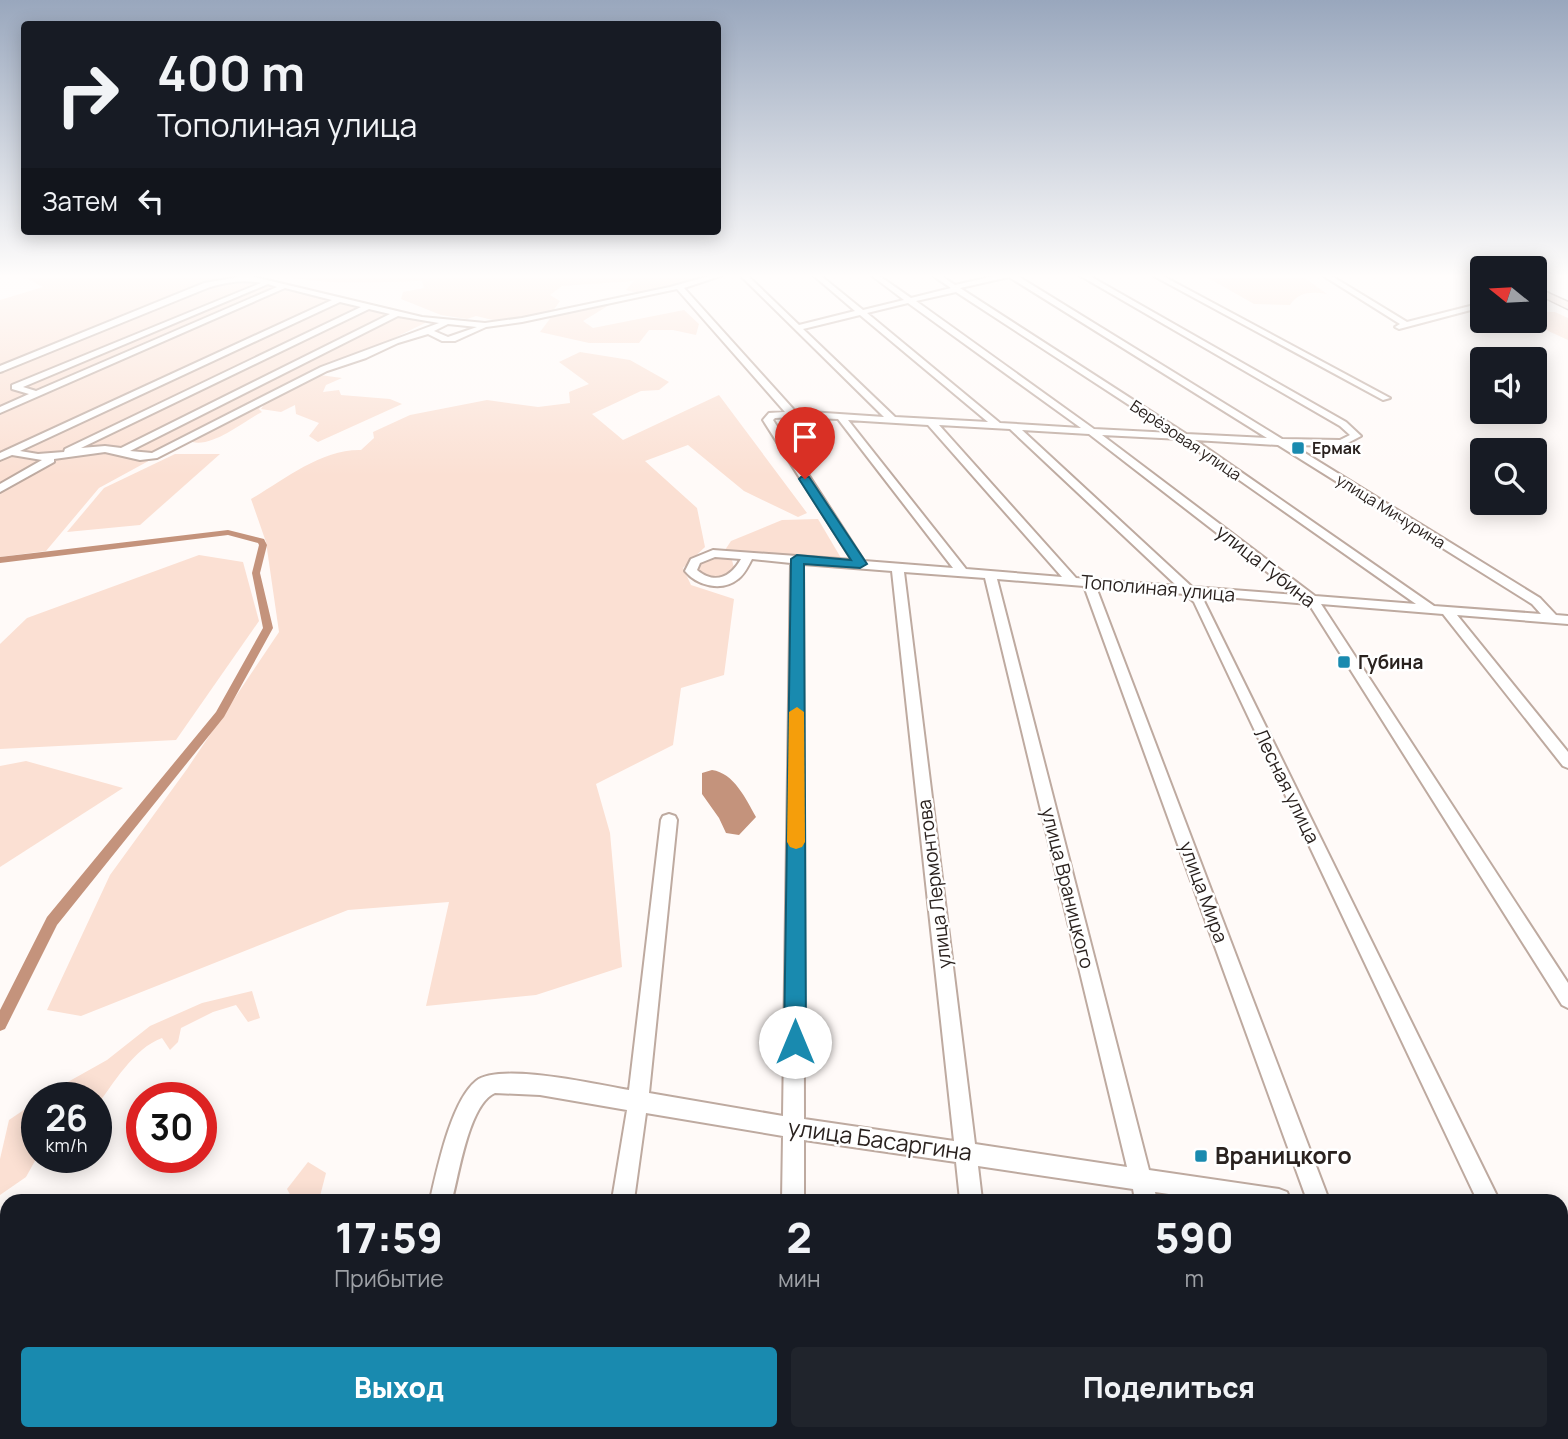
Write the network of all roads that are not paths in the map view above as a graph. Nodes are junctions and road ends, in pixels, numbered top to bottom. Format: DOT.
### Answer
graph roads {
  1 [pos="66,342"];
  2 [pos="123,342"];
  3 [pos="156,342"];
  4 [pos="246,342"];
  5 [pos="294,342"];
  6 [pos="339,342"];
  7 [pos="393,342"];
  8 [pos="726,342"];
  9 [pos="812,342"];
  10 [pos="899,342"];
  11 [pos="968,342"];
  12 [pos="1039,342"];
  13 [pos="1118,342"];
  14 [pos="1200,342"];
  15 [pos="1282,342"];
  16 [pos="0,369"];
  17 [pos="37,394"];
  18 [pos="1386,398"];
  19 [pos="0,410"];
  20 [pos="787,413"];
  21 [pos="841,417"];
  22 [pos="893,420"];
  23 [pos="932,423"];
  24 [pos="1005,427"];
  25 [pos="1090,430"];
  26 [pos="1180,434"];
  27 [pos="1279,442"];
  28 [pos="11,452"];
  29 [pos="121,452"];
  30 [pos="0,457"];
  31 [pos="54,458"];
  32 [pos="0,489"];
  33 [pos="748,556"];
  34 [pos="797,559"];
  35 [pos="860,564"];
  36 [pos="898,568"];
  37 [pos="964,574"];
  38 [pos="990,576"];
  39 [pos="1081,582"];
  40 [pos="1187,591"];
  41 [pos="1313,601"];
  42 [pos="1432,610"];
  43 [pos="1447,611"];
  44 [pos="1553,619"];
  45 [pos="1568,620"];
  46 [pos="1568,762"];
  47 [pos="669,820"];
  48 [pos="1568,999"];
  49 [pos="638,1100"];
  50 [pos="794,1128"];
  51 [pos="966,1153"];
  52 [pos="1140,1178"];
  53 [pos="443,1194"];
  54 [pos="624,1194"];
  55 [pos="793,1194"];
  56 [pos="970,1194"];
  57 [pos="1144,1194"];
  58 [pos="1241,1194"];
  59 [pos="1316,1194"];
  60 [pos="1485,1194"];
  1 -- 16 [label="street"];
  2 -- 17 [label="street"];
  3 -- 17 [label="street"];
  4 -- 28 [label="street"];
  5 -- 31 [label="street"];
  6 -- 29 [label="street"];
  7 -- 29 [label="street"];
  8 -- 20 [label="street"];
  9 -- 22 [label="street"];
  10 -- 24 [label="street, Лесная улица"];
  11 -- 25 [label="street, улица Губина"];
  12 -- 26 [label="street, Берёзовая улица"];
  13 -- 27 [label="street, улица Мичурина"];
  14 -- 27 [label="street"];
  15 -- 18 [label="street"];
  17 -- 19 [label="street"];
  20 -- 21 [label="street"];
  20 -- 35 [label="street"];
  21 -- 22 [label="street"];
  21 -- 37 [label="street"];
  22 -- 23 [label="street"];
  23 -- 24 [label="street"];
  23 -- 39 [label="street, улица Мира"];
  24 -- 25 [label="street"];
  24 -- 40 [label="street, Лесная улица"];
  25 -- 26 [label="street"];
  25 -- 41 [label="street, улица Губина"];
  26 -- 27 [label="street"];
  26 -- 42 [label="street, Берёзовая улица"];
  27 -- 44 [label="street, улица Мичурина"];
  28 -- 30 [label="street"];
  28 -- 31 [label="street"];
  29 -- 31 [label="street"];
  31 -- 32 [label="street"];
  33 -- 34 [label="street, Тополиная улица"];
  34 -- 35 [label="street, Тополиная улица"];
  34 -- 50 [label="street"];
  35 -- 36 [label="street, Тополиная улица"];
  36 -- 37 [label="street, Тополиная улица"];
  36 -- 51 [label="street, улица Лермонтова"];
  37 -- 38 [label="street, Тополиная улица"];
  38 -- 39 [label="street, Тополиная улица"];
  38 -- 52 [label="street, улица Враницкого"];
  39 -- 40 [label="street, Тополиная улица"];
  39 -- 59 [label="street, улица Мира"];
  40 -- 41 [label="street, Тополиная улица"];
  40 -- 60 [label="street, Лесная улица"];
  41 -- 42 [label="street, Тополиная улица"];
  41 -- 48 [label="street, улица Губина"];
  42 -- 43 [label="street, Тополиная улица"];
  43 -- 44 [label="street, Тополиная улица"];
  43 -- 46 [label="street"];
  44 -- 45 [label="street, Тополиная улица"];
  47 -- 49 [label="street"];
  49 -- 50 [label="street, улица Басаргина"];
  49 -- 53 [label="street, улица Басаргина"];
  49 -- 54 [label="street"];
  50 -- 51 [label="street, улица Басаргина"];
  50 -- 55 [label="street"];
  51 -- 52 [label="street, улица Басаргина"];
  51 -- 56 [label="street, улица Лермонтова"];
  52 -- 57 [label="street, улица Враницкого"];
  52 -- 58 [label="street, улица Басаргина"];
}
